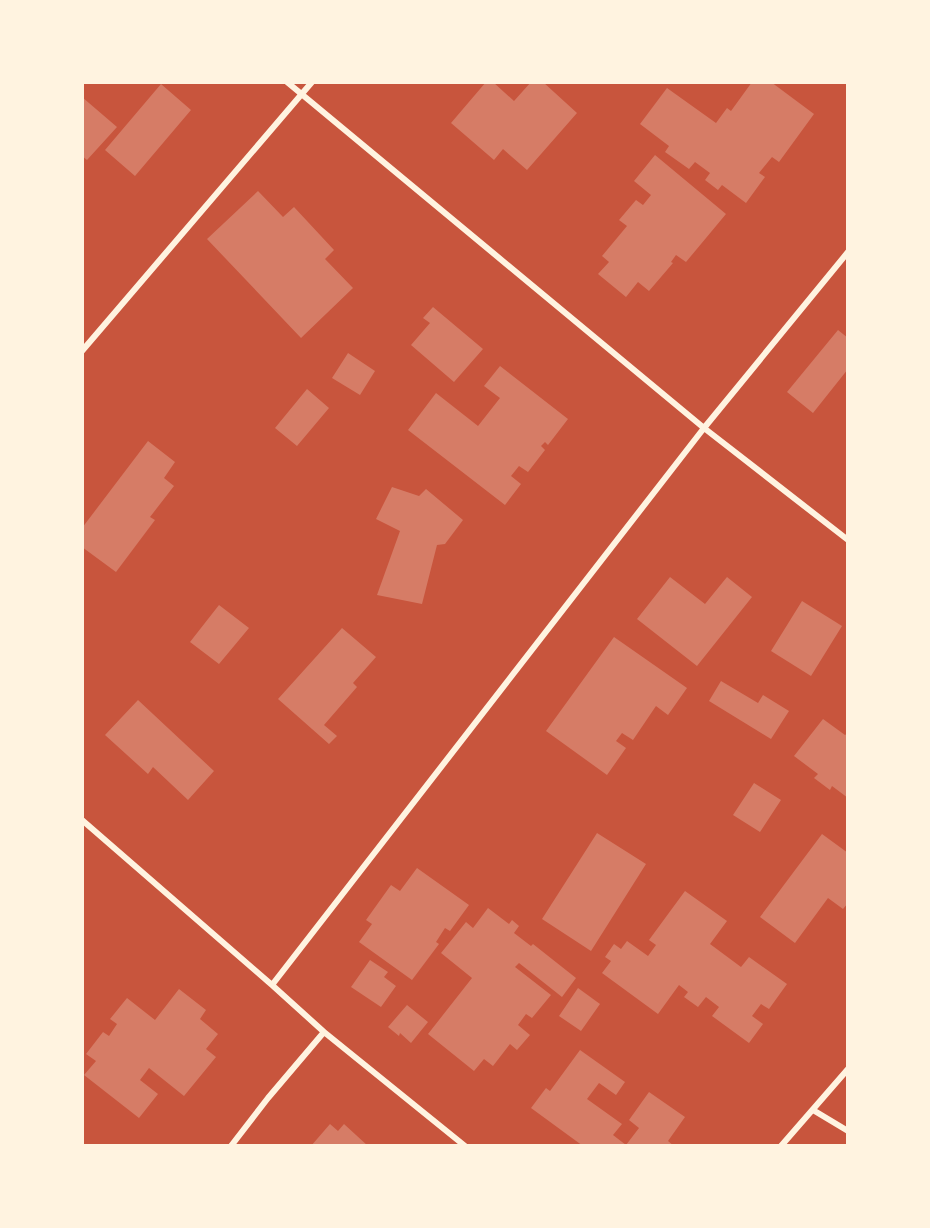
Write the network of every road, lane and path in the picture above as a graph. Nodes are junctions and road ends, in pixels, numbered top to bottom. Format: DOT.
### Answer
graph roads {
  1 [pos="287,82"];
  2 [pos="312,82"];
  3 [pos="302,94"];
  4 [pos="848,252"];
  5 [pos="82,351"];
  6 [pos="704,428"];
  7 [pos="848,540"];
  8 [pos="82,820"];
  9 [pos="272,985"];
  10 [pos="324,1032"];
  11 [pos="848,1069"];
  12 [pos="813,1110"];
  13 [pos="848,1131"];
  14 [pos="231,1146"];
  15 [pos="465,1146"];
  16 [pos="781,1146"];
  1 -- 3 [label="street"];
  2 -- 3 [label="street"];
  3 -- 5 [label="street"];
  3 -- 6 [label="street"];
  4 -- 6 [label="street"];
  6 -- 7 [label="street"];
  6 -- 9 [label="street"];
  8 -- 9 [label="street"];
  9 -- 10 [label="street"];
  10 -- 14 [label="street"];
  10 -- 15 [label="street"];
  11 -- 12 [label="street"];
  12 -- 13 [label="street"];
  12 -- 16 [label="street"];
}
